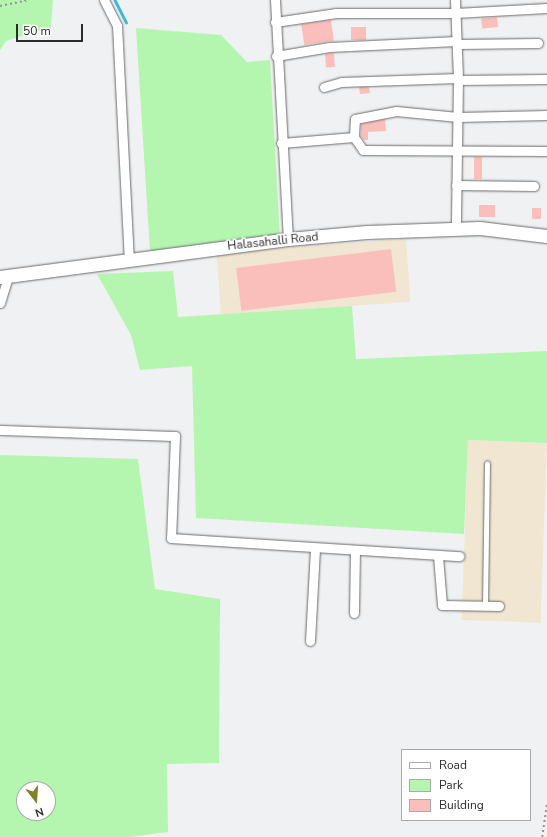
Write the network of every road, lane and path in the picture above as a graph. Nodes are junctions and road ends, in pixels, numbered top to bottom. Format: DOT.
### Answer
graph roads {
  1 [pos="28,0"];
  2 [pos="104,0"];
  3 [pos="275,0"];
  4 [pos="455,0"];
  5 [pos="0,6"];
  6 [pos="547,8"];
  7 [pos="455,12"];
  8 [pos="275,22"];
  9 [pos="457,43"];
  10 [pos="538,43"];
  11 [pos="276,56"];
  12 [pos="458,79"];
  13 [pos="547,79"];
  14 [pos="324,87"];
  15 [pos="547,115"];
  16 [pos="458,117"];
  17 [pos="354,137"];
  18 [pos="281,143"];
  19 [pos="457,151"];
  20 [pos="546,152"];
  21 [pos="456,185"];
  22 [pos="534,186"];
  23 [pos="456,228"];
  24 [pos="547,236"];
  25 [pos="288,239"];
  26 [pos="129,259"];
  27 [pos="4,277"];
  28 [pos="0,303"];
  29 [pos="0,430"];
  30 [pos="487,464"];
  31 [pos="315,548"];
  32 [pos="355,550"];
  33 [pos="438,556"];
  34 [pos="459,556"];
  35 [pos="485,606"];
  36 [pos="499,606"];
  37 [pos="354,612"];
  38 [pos="310,641"];
  39 [pos="547,803"];
  40 [pos="542,837"];
  1 -- 5 [label="path"];
  2 -- 26 [label="street"];
  3 -- 8 [label="street"];
  4 -- 7 [label="street"];
  6 -- 7 [label="street"];
  7 -- 8 [label="street"];
  7 -- 9 [label="street"];
  8 -- 11 [label="street"];
  9 -- 10 [label="street"];
  9 -- 11 [label="street"];
  9 -- 12 [label="street"];
  11 -- 18 [label="street"];
  12 -- 13 [label="street"];
  12 -- 14 [label="street"];
  12 -- 16 [label="street"];
  15 -- 16 [label="street"];
  16 -- 17 [label="street"];
  16 -- 19 [label="street"];
  17 -- 18 [label="street"];
  17 -- 19 [label="street"];
  18 -- 25 [label="street"];
  19 -- 20 [label="street"];
  19 -- 21 [label="street"];
  21 -- 22 [label="street"];
  21 -- 23 [label="street"];
  23 -- 24 [label="main road, Halasahalli Road"];
  23 -- 25 [label="main road, Halasahalli Road"];
  25 -- 26 [label="main road, Halasahalli Road"];
  26 -- 27 [label="main road, Halasahalli Road"];
  27 -- 28 [label="street"];
  29 -- 31 [label="street"];
  30 -- 35 [label="lane"];
  31 -- 32 [label="street"];
  31 -- 38 [label="street"];
  32 -- 33 [label="street"];
  32 -- 37 [label="street"];
  33 -- 34 [label="street"];
  33 -- 35 [label="street"];
  35 -- 36 [label="street"];
  39 -- 40 [label="path"];
}
